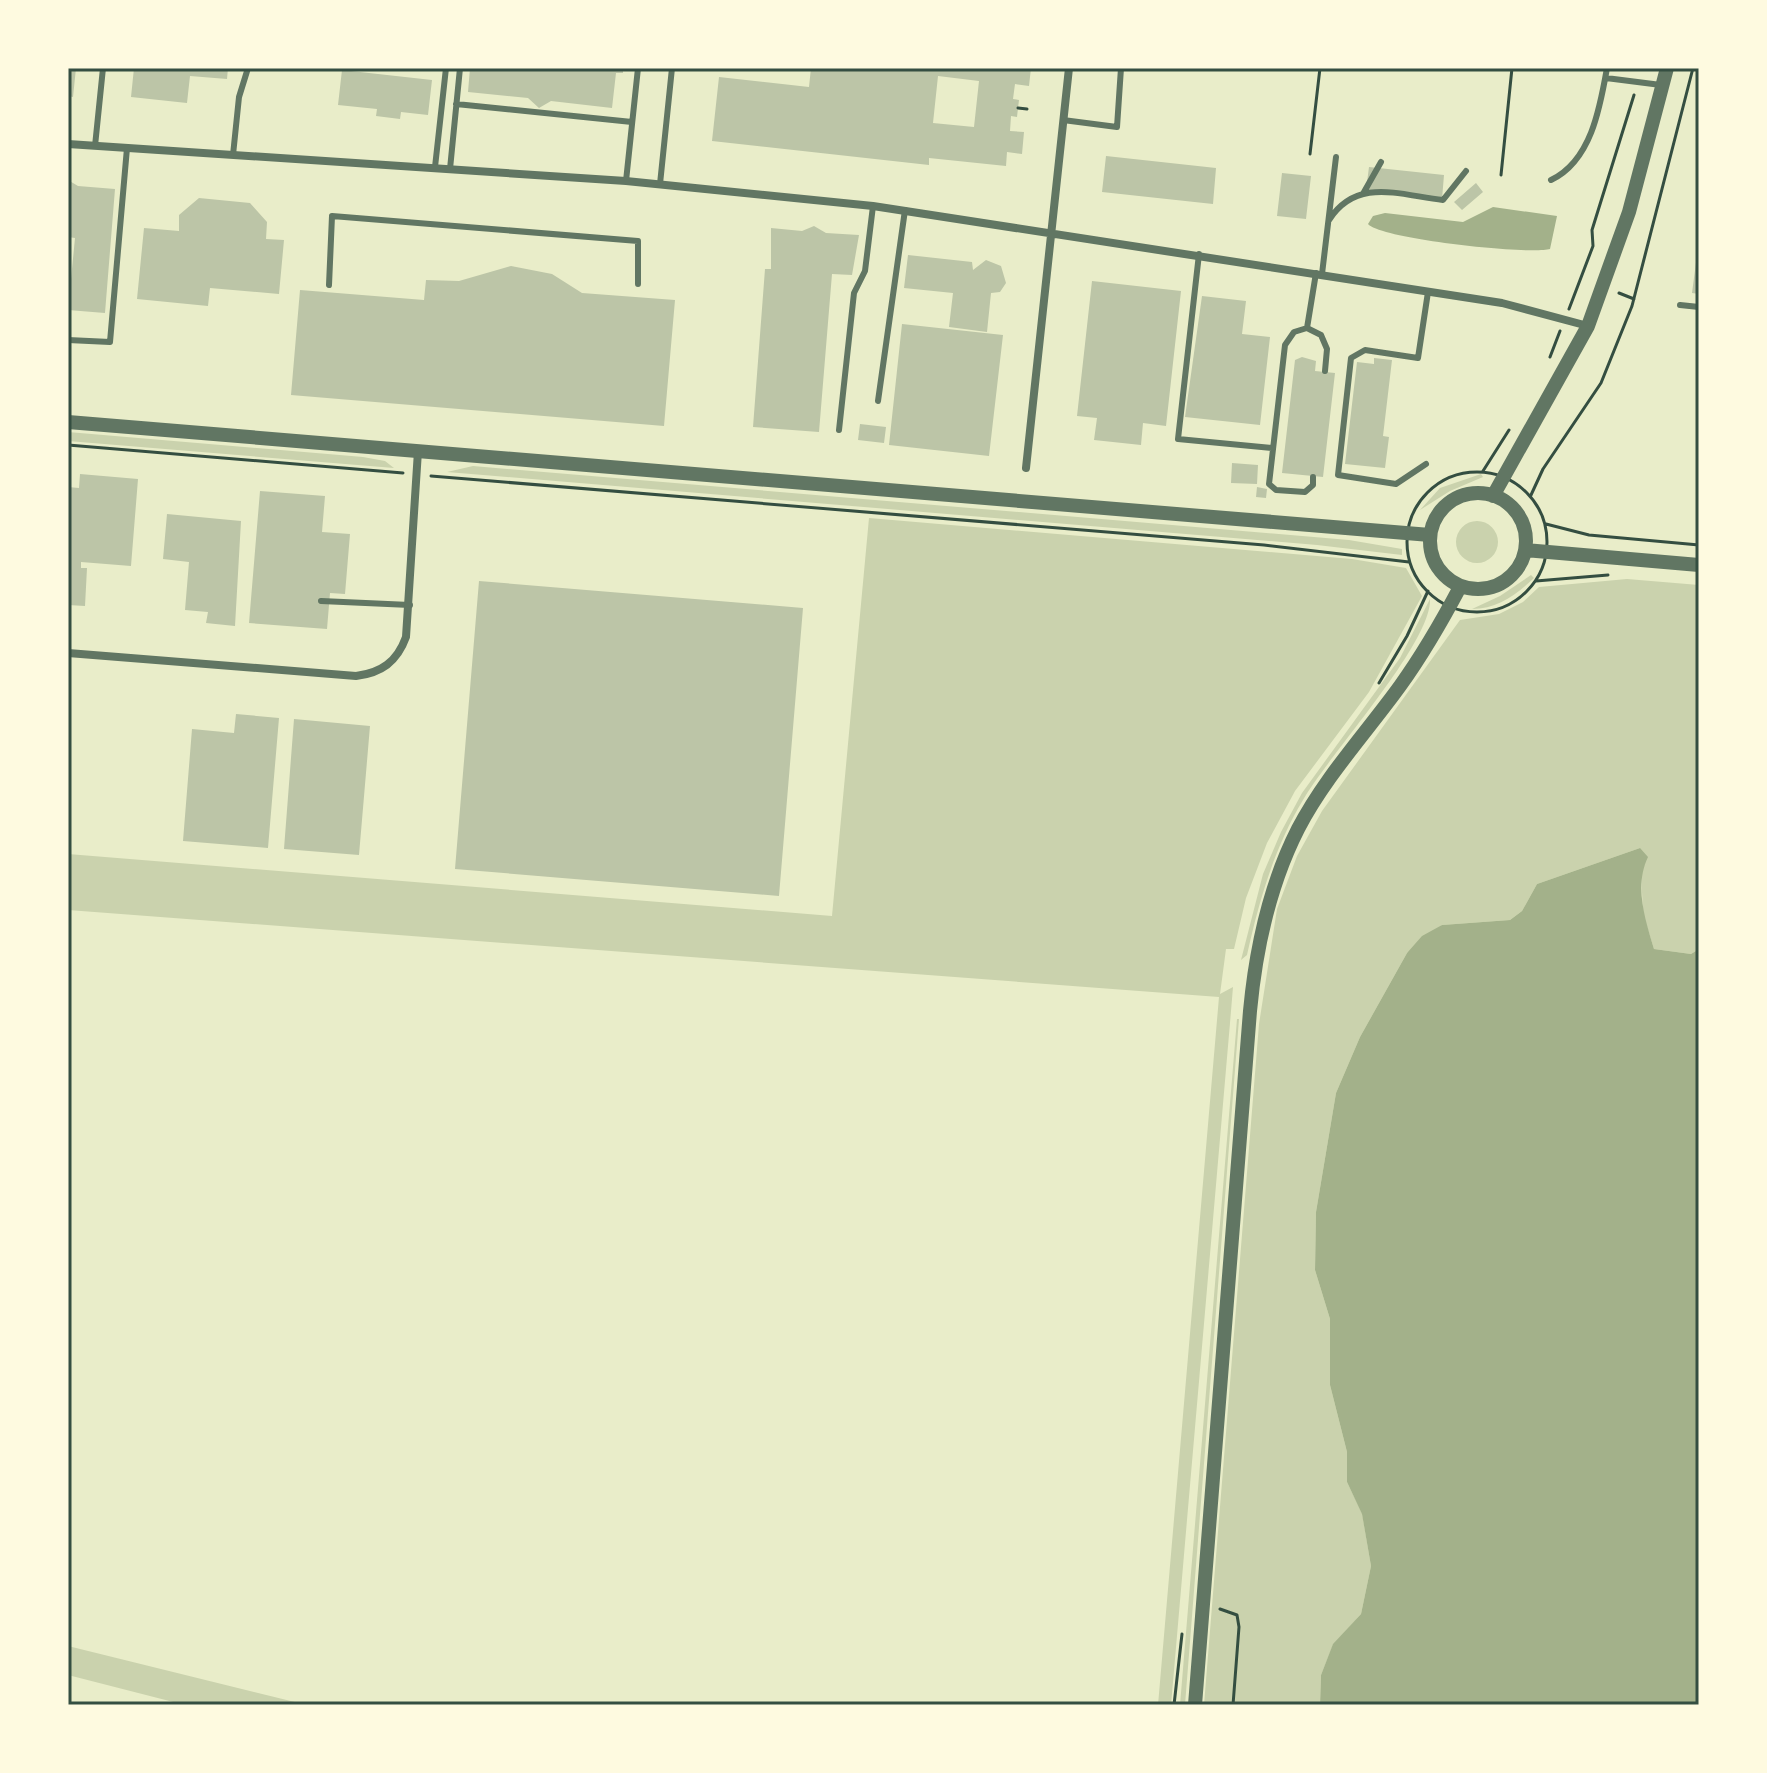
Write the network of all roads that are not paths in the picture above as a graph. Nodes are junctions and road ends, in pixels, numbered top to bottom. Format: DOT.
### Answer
graph roads {
  1 [pos="103,68"];
  2 [pos="248,68"];
  3 [pos="446,68"];
  4 [pos="460,68"];
  5 [pos="638,68"];
  6 [pos="672,68"];
  7 [pos="1069,68"];
  8 [pos="1121,68"];
  9 [pos="1607,68"];
  10 [pos="1667,68"];
  11 [pos="1606,78"];
  12 [pos="1663,86"];
  13 [pos="456,104"];
  14 [pos="1063,120"];
  15 [pos="632,122"];
  16 [pos="68,144"];
  17 [pos="95,146"];
  18 [pos="127,148"];
  19 [pos="233,155"];
  20 [pos="1336,157"];
  21 [pos="1381,162"];
  22 [pos="435,167"];
  23 [pos="450,169"];
  24 [pos="1466,171"];
  25 [pos="1551,180"];
  26 [pos="626,181"];
  27 [pos="660,184"];
  28 [pos="1364,192"];
  29 [pos="873,206"];
  30 [pos="905,210"];
  31 [pos="1329,220"];
  32 [pos="1051,231"];
  33 [pos="1199,254"];
  34 [pos="1319,274"];
  35 [pos="638,284"];
  36 [pos="329,285"];
  37 [pos="1428,292"];
  38 [pos="1680,305"];
  39 [pos="1699,307"];
  40 [pos="1588,326"];
  41 [pos="1307,328"];
  42 [pos="68,340"];
  43 [pos="1325,371"];
  44 [pos="878,401"];
  45 [pos="68,422"];
  46 [pos="839,430"];
  47 [pos="1272,448"];
  48 [pos="418,451"];
  49 [pos="1426,464"];
  50 [pos="1026,468"];
  51 [pos="1313,477"];
  52 [pos="1493,496"];
  53 [pos="1430,535"];
  54 [pos="1525,550"];
  55 [pos="1699,565"];
  56 [pos="1460,587"];
  57 [pos="321,601"];
  58 [pos="410,605"];
  59 [pos="68,653"];
  60 [pos="1195,1705"];
  1 -- 17 [label="lane"];
  2 -- 19 [label="lane"];
  3 -- 22 [label="lane"];
  4 -- 13 [label="lane"];
  5 -- 15 [label="lane"];
  6 -- 27 [label="lane"];
  7 -- 14 [label="street"];
  8 -- 14 [label="lane"];
  9 -- 11 [label="lane"];
  10 -- 12 [label="street"];
  11 -- 12 [label="lane"];
  11 -- 25 [label="lane"];
  12 -- 40 [label="street"];
  13 -- 15 [label="lane"];
  13 -- 23 [label="lane"];
  14 -- 32 [label="street"];
  15 -- 26 [label="lane"];
  16 -- 17 [label="street"];
  17 -- 18 [label="street"];
  18 -- 19 [label="street"];
  18 -- 42 [label="lane"];
  19 -- 22 [label="street"];
  20 -- 31 [label="lane"];
  21 -- 28 [label="lane"];
  22 -- 23 [label="street"];
  23 -- 26 [label="street"];
  24 -- 28 [label="lane"];
  26 -- 27 [label="street"];
  27 -- 29 [label="street"];
  28 -- 31 [label="lane"];
  29 -- 30 [label="street"];
  29 -- 46 [label="lane"];
  30 -- 32 [label="street"];
  30 -- 44 [label="lane"];
  31 -- 34 [label="lane"];
  32 -- 33 [label="street"];
  32 -- 50 [label="street"];
  33 -- 34 [label="street"];
  33 -- 47 [label="lane"];
  34 -- 37 [label="street"];
  34 -- 41 [label="lane"];
  35 -- 36 [label="lane"];
  37 -- 40 [label="street"];
  37 -- 49 [label="lane"];
  38 -- 39 [label="lane"];
  40 -- 52 [label="street"];
  41 -- 43 [label="lane"];
  41 -- 47 [label="lane"];
  45 -- 48 [label="street"];
  47 -- 51 [label="lane"];
  48 -- 53 [label="street"];
  48 -- 58 [label="street"];
  52 -- 53 [label="street"];
  52 -- 54 [label="street"];
  53 -- 56 [label="street"];
  54 -- 55 [label="street"];
  54 -- 56 [label="street"];
  56 -- 60 [label="street"];
  57 -- 58 [label="lane"];
  58 -- 59 [label="street"];
}
